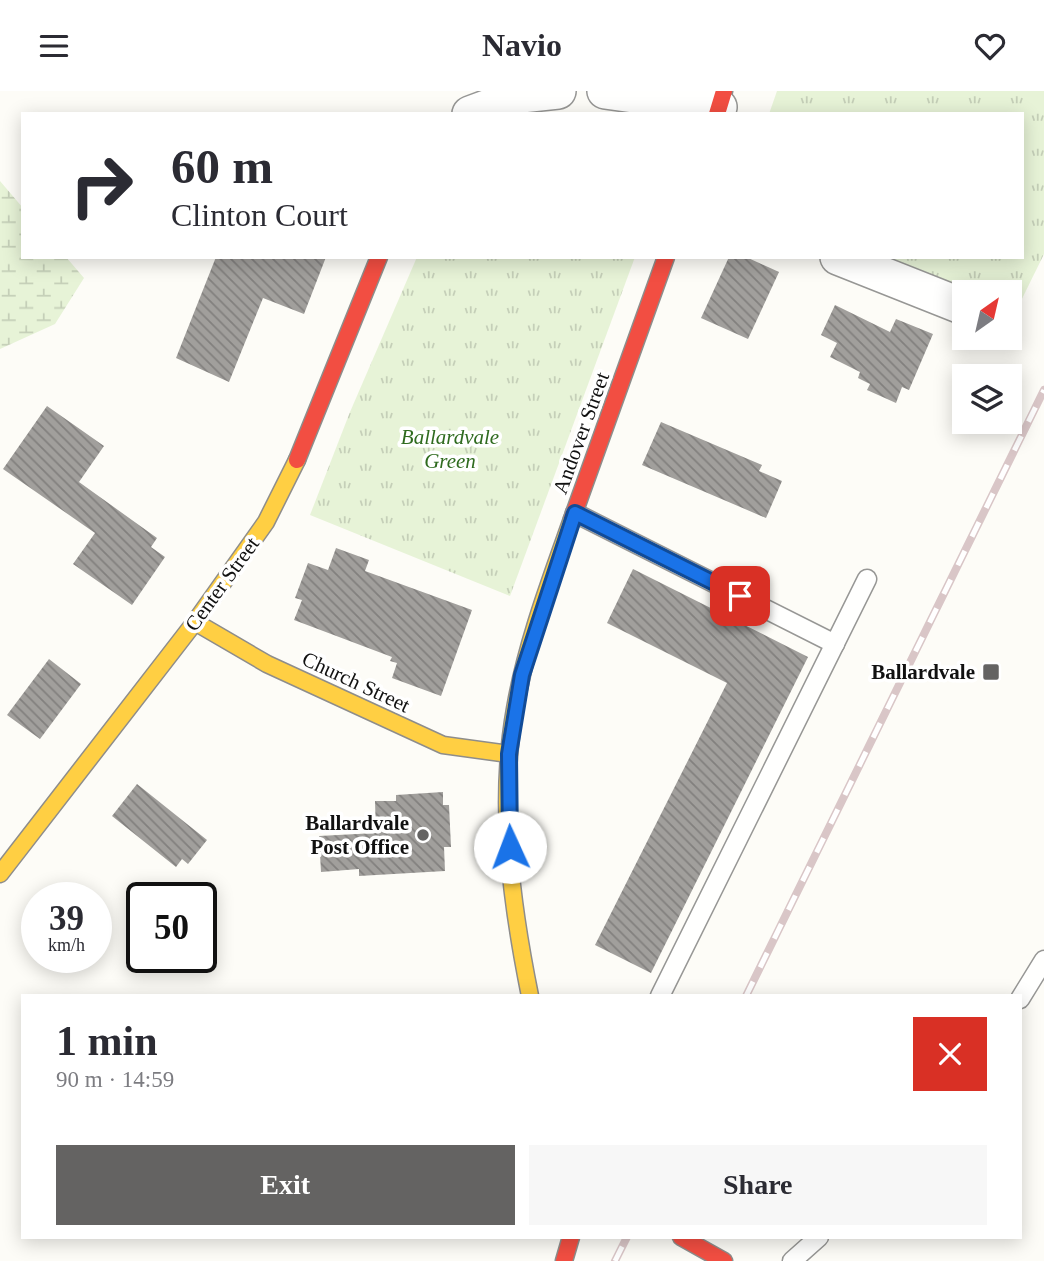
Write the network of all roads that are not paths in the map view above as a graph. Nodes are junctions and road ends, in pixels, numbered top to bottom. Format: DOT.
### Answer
graph roads {
  1 [pos="558,91"];
  2 [pos="605,91"];
  3 [pos="720,104"];
  4 [pos="475,112"];
  5 [pos="378,259"];
  6 [pos="665,259"];
  7 [pos="843,259"];
  8 [pos="952,302"];
  9 [pos="575,513"];
  10 [pos="867,579"];
  11 [pos="195,622"];
  12 [pos="835,644"];
  13 [pos="509,754"];
  14 [pos="0,874"];
  15 [pos="1044,960"];
  16 [pos="530,994"];
  17 [pos="661,994"];
  18 [pos="1022,996"];
  19 [pos="570,1239"];
  20 [pos="685,1239"];
  21 [pos="817,1239"];
  22 [pos="564,1261"];
  23 [pos="724,1261"];
  24 [pos="792,1261"];
  1 -- 4 [label="street"];
  2 -- 3 [label="street"];
  5 -- 11 [label="street, Center Street"];
  6 -- 9 [label="street, Andover Street"];
  7 -- 8 [label="street"];
  9 -- 12 [label="lane"];
  9 -- 13 [label="street, Andover Street"];
  10 -- 12 [label="lane"];
  11 -- 13 [label="street, Church Street"];
  11 -- 14 [label="street, Center Street"];
  12 -- 17 [label="lane"];
  13 -- 16 [label="street, Andover Street"];
  15 -- 18 [label="lane"];
  19 -- 22 [label="street"];
  20 -- 23 [label="street"];
  21 -- 24 [label="lane"];
}
